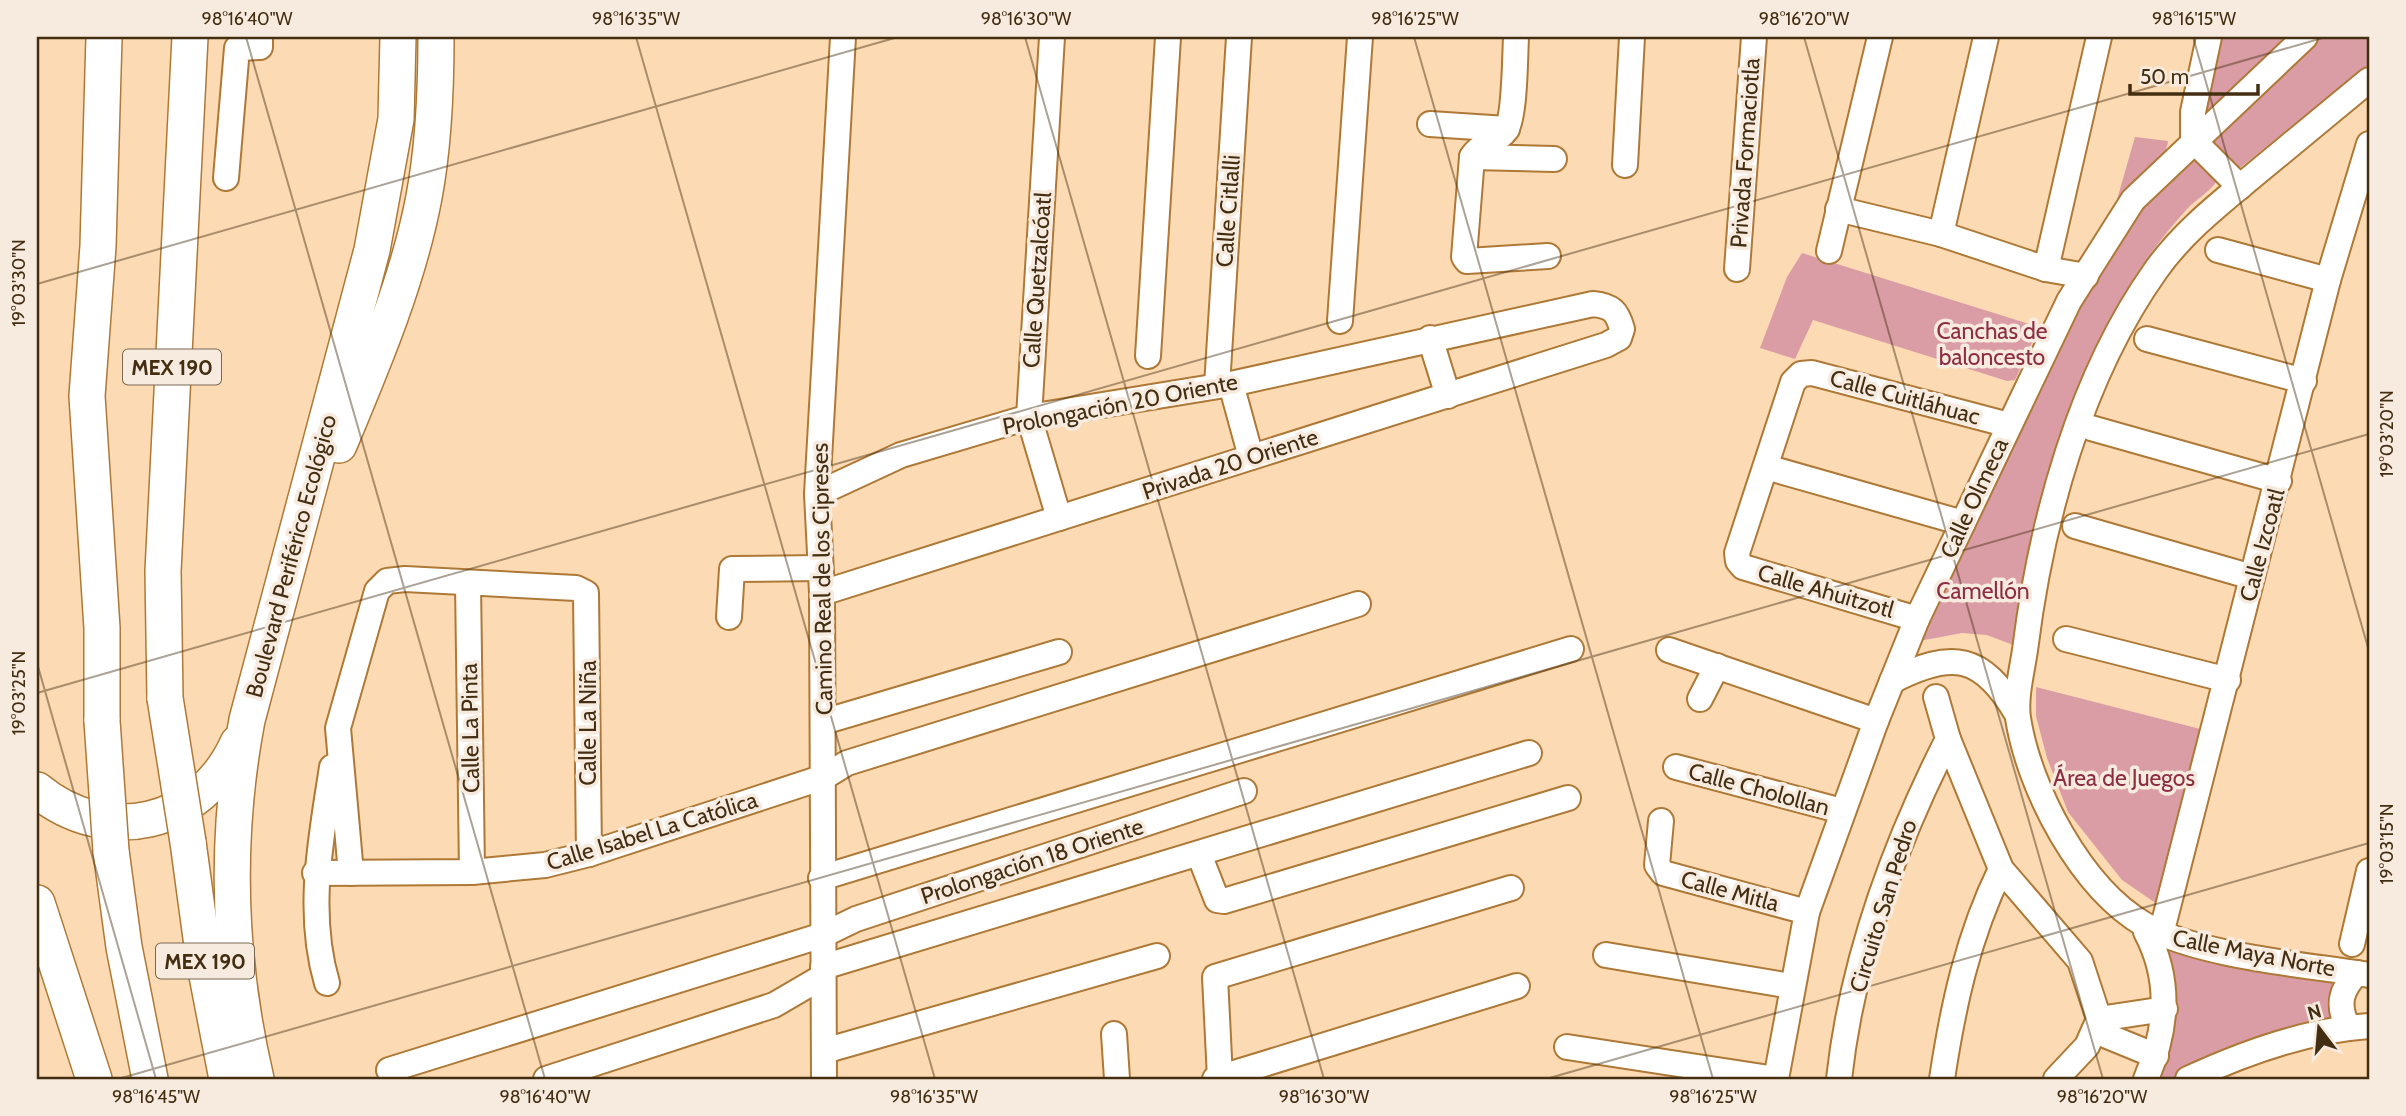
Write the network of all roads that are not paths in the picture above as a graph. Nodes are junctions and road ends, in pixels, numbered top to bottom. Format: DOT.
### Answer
graph roads {
  1 [pos="104,37"];
  2 [pos="190,37"];
  3 [pos="260,37"];
  4 [pos="398,37"];
  5 [pos="436,37"];
  6 [pos="843,37"];
  7 [pos="1052,37"];
  8 [pos="1168,37"];
  9 [pos="1239,37"];
  10 [pos="1360,37"];
  11 [pos="1516,37"];
  12 [pos="1632,37"];
  13 [pos="1754,37"];
  14 [pos="1880,37"];
  15 [pos="1986,37"];
  16 [pos="2099,37"];
  17 [pos="2208,37"];
  18 [pos="2305,37"];
  19 [pos="2369,80"];
  20 [pos="1430,124"];
  21 [pos="1507,129"];
  22 [pos="2193,140"];
  23 [pos="2369,144"];
  24 [pos="1472,157"];
  25 [pos="1554,159"];
  26 [pos="1625,165"];
  27 [pos="226,178"];
  28 [pos="2240,187"];
  29 [pos="1838,209"];
  30 [pos="1941,234"];
  31 [pos="2218,250"];
  32 [pos="1829,251"];
  33 [pos="1548,256"];
  34 [pos="1737,269"];
  35 [pos="2046,269"];
  36 [pos="2086,276"];
  37 [pos="2328,280"];
  38 [pos="1340,321"];
  39 [pos="1620,321"];
  40 [pos="1430,338"];
  41 [pos="2147,339"];
  42 [pos="1148,356"];
  43 [pos="2304,381"];
  44 [pos="1224,385"];
  45 [pos="1448,396"];
  46 [pos="1029,417"];
  47 [pos="2009,425"];
  48 [pos="2091,428"];
  49 [pos="1251,457"];
  50 [pos="1766,467"];
  51 [pos="2279,481"];
  52 [pos="817,494"];
  53 [pos="304,506"];
  54 [pos="1059,518"];
  55 [pos="1963,523"];
  56 [pos="2075,526"];
  57 [pos="820,568"];
  58 [pos="2252,577"];
  59 [pos="468,583"];
  60 [pos="822,593"];
  61 [pos="1357,604"];
  62 [pos="729,617"];
  63 [pos="1917,619"];
  64 [pos="2066,639"];
  65 [pos="1570,649"];
  66 [pos="1669,650"];
  67 [pos="1059,652"];
  68 [pos="1717,666"];
  69 [pos="2228,680"];
  70 [pos="1892,681"];
  71 [pos="1936,696"];
  72 [pos="1700,699"];
  73 [pos="2017,715"];
  74 [pos="247,720"];
  75 [pos="1876,721"];
  76 [pos="823,722"];
  77 [pos="338,728"];
  78 [pos="1948,739"];
  79 [pos="1529,753"];
  80 [pos="1676,767"];
  81 [pos="824,776"];
  82 [pos="37,790"];
  83 [pos="1244,791"];
  84 [pos="1568,798"];
  85 [pos="1843,811"];
  86 [pos="1661,821"];
  87 [pos="589,854"];
  88 [pos="1199,854"];
  89 [pos="2001,869"];
  90 [pos="2369,871"];
  91 [pos="472,872"];
  92 [pos="315,873"];
  93 [pos="351,873"];
  94 [pos="821,878"];
  95 [pos="1511,888"];
  96 [pos="37,903"];
  97 [pos="1807,912"];
  98 [pos="823,935"];
  99 [pos="2152,935"];
  100 [pos="2352,944"];
  101 [pos="1157,956"];
  102 [pos="1606,956"];
  103 [pos="823,972"];
  104 [pos="2363,974"];
  105 [pos="327,983"];
  106 [pos="1517,986"];
  107 [pos="1791,986"];
  108 [pos="774,1005"];
  109 [pos="2165,1009"];
  110 [pos="823,1017"];
  111 [pos="2097,1025"];
  112 [pos="2359,1026"];
  113 [pos="1114,1034"];
  114 [pos="1567,1046"];
  115 [pos="824,1051"];
  116 [pos="2156,1056"];
  117 [pos="2238,1068"];
  118 [pos="389,1070"];
  119 [pos="94,1079"];
  120 [pos="150,1079"];
  121 [pos="228,1079"];
  122 [pos="256,1079"];
  123 [pos="546,1079"];
  124 [pos="824,1079"];
  125 [pos="1117,1079"];
  126 [pos="1217,1079"];
  127 [pos="1776,1079"];
  128 [pos="1839,1079"];
  129 [pos="1942,1079"];
  130 [pos="2056,1079"];
  131 [pos="2146,1079"];
  132 [pos="2188,1079"];
  1 -- 120 [label="highway, MEX 190, bridge"];
  2 -- 121 [label="highway, MEX 190, bridge"];
  3 -- 27 [label="street"];
  4 -- 53 [label="highway, Boulevard Periférico Ecológico"];
  5 -- 53 [label="highway"];
  6 -- 52 [label="street, Camino Real de los Cipreses"];
  7 -- 46 [label="street, Calle Quetzalcóatl"];
  8 -- 42 [label="street"];
  9 -- 44 [label="street, Calle Citlalli"];
  10 -- 38 [label="street"];
  11 -- 21 [label="street"];
  12 -- 26 [label="street"];
  13 -- 34 [label="street, Privada Formaciotla"];
  14 -- 29 [label="street"];
  15 -- 30 [label="street"];
  16 -- 35 [label="street"];
  17 -- 22 [label="street"];
  18 -- 22 [label="street, Calle Olmeca"];
  19 -- 28 [label="street"];
  20 -- 21 [label="street"];
  21 -- 24 [label="street"];
  22 -- 28 [label="street"];
  22 -- 36 [label="street, Calle Olmeca"];
  23 -- 37 [label="street, Calle Izcoatl"];
  24 -- 25 [label="street"];
  24 -- 33 [label="street"];
  28 -- 73 [label="street"];
  29 -- 30 [label="street"];
  29 -- 32 [label="street"];
  30 -- 35 [label="street"];
  31 -- 37 [label="street"];
  35 -- 36 [label="street"];
  36 -- 47 [label="street, Calle Olmeca"];
  37 -- 43 [label="street, Calle Izcoatl"];
  39 -- 40 [label="street, Prolongación 20 Oriente"];
  39 -- 45 [label="street, Privada 20 Oriente"];
  40 -- 44 [label="street, Prolongación 20 Oriente"];
  40 -- 45 [label="street"];
  41 -- 43 [label="street"];
  43 -- 51 [label="street, Calle Izcoatl"];
  44 -- 46 [label="street, Prolongación 20 Oriente"];
  44 -- 49 [label="street, Calle Citlalli"];
  45 -- 49 [label="street, Privada 20 Oriente"];
  46 -- 52 [label="street, Prolongación 20 Oriente"];
  46 -- 54 [label="street, Calle Quetzalcóatl"];
  47 -- 50 [label="street, Calle Cuitláhuac"];
  47 -- 55 [label="street, Calle Olmeca"];
  48 -- 51 [label="street"];
  49 -- 54 [label="street, Privada 20 Oriente"];
  50 -- 55 [label="street"];
  50 -- 63 [label="street, Calle Ahuitzotl"];
  51 -- 58 [label="street, Calle Izcoatl"];
  52 -- 57 [label="street, Camino Real de los Cipreses"];
  53 -- 74 [label="highway, Boulevard Periférico Ecológico"];
  54 -- 60 [label="street, Privada 20 Oriente"];
  55 -- 63 [label="street, Calle Olmeca"];
  56 -- 58 [label="street"];
  57 -- 60 [label="street, Camino Real de los Cipreses"];
  57 -- 62 [label="street"];
  58 -- 69 [label="street, Calle Izcoatl"];
  59 -- 77 [label="street"];
  59 -- 87 [label="street, Calle La Niña"];
  59 -- 91 [label="street, Calle La Pinta"];
  60 -- 76 [label="street, Camino Real de los Cipreses"];
  61 -- 81 [label="street, Calle Isabel La Católica"];
  63 -- 70 [label="street, Calle Olmeca"];
  64 -- 69 [label="street"];
  65 -- 94 [label="street"];
  66 -- 68 [label="street"];
  67 -- 76 [label="street"];
  68 -- 72 [label="street"];
  68 -- 75 [label="street"];
  69 -- 99 [label="street, Calle Izcoatl"];
  70 -- 73 [label="street"];
  70 -- 75 [label="street, Calle Olmeca"];
  71 -- 78 [label="street"];
  73 -- 99 [label="street"];
  74 -- 82 [label="highway"];
  74 -- 122 [label="highway, Boulevard Periférico Ecológico"];
  75 -- 85 [label="street, Calle Olmeca"];
  76 -- 81 [label="street, Camino Real de los Cipreses"];
  77 -- 92 [label="street"];
  77 -- 93 [label="street"];
  78 -- 89 [label="street"];
  78 -- 128 [label="street, Circuito San Pedro"];
  79 -- 88 [label="street"];
  80 -- 85 [label="street, Calle Cholollan"];
  81 -- 87 [label="street, Calle Isabel La Católica"];
  81 -- 94 [label="street, Camino Real de los Cipreses"];
  83 -- 98 [label="street, Prolongación 18 Oriente"];
  84 -- 88 [label="street"];
  85 -- 97 [label="street, Calle Olmeca"];
  86 -- 97 [label="street, Calle Mitla"];
  87 -- 91 [label="street, Calle Isabel La Católica"];
  88 -- 103 [label="street"];
  89 -- 111 [label="street"];
  89 -- 129 [label="street"];
  90 -- 100 [label="street"];
  91 -- 93 [label="street, Calle Isabel La Católica"];
  92 -- 93 [label="street, Calle Isabel La Católica"];
  92 -- 105 [label="street"];
  94 -- 98 [label="street, Camino Real de los Cipreses"];
  95 -- 126 [label="street"];
  96 -- 119 [label="highway"];
  97 -- 107 [label="street, Calle Olmeca"];
  98 -- 103 [label="street, Camino Real de los Cipreses"];
  98 -- 118 [label="street, Prolongación 18 Oriente"];
  99 -- 104 [label="street, Calle Maya Norte"];
  99 -- 109 [label="street"];
  101 -- 115 [label="street"];
  102 -- 107 [label="street"];
  103 -- 108 [label="street"];
  103 -- 110 [label="street, Camino Real de los Cipreses"];
  104 -- 112 [label="street"];
  106 -- 126 [label="street"];
  107 -- 127 [label="street, Calle Olmeca"];
  108 -- 110 [label="street"];
  108 -- 123 [label="street"];
  109 -- 111 [label="street"];
  109 -- 116 [label="street"];
  110 -- 115 [label="street, Camino Real de los Cipreses"];
  111 -- 116 [label="street"];
  111 -- 130 [label="street"];
  112 -- 117 [label="street"];
  113 -- 125 [label="street"];
  114 -- 127 [label="street"];
  115 -- 124 [label="street, Camino Real de los Cipreses"];
  116 -- 131 [label="street"];
  117 -- 132 [label="street"];
}
